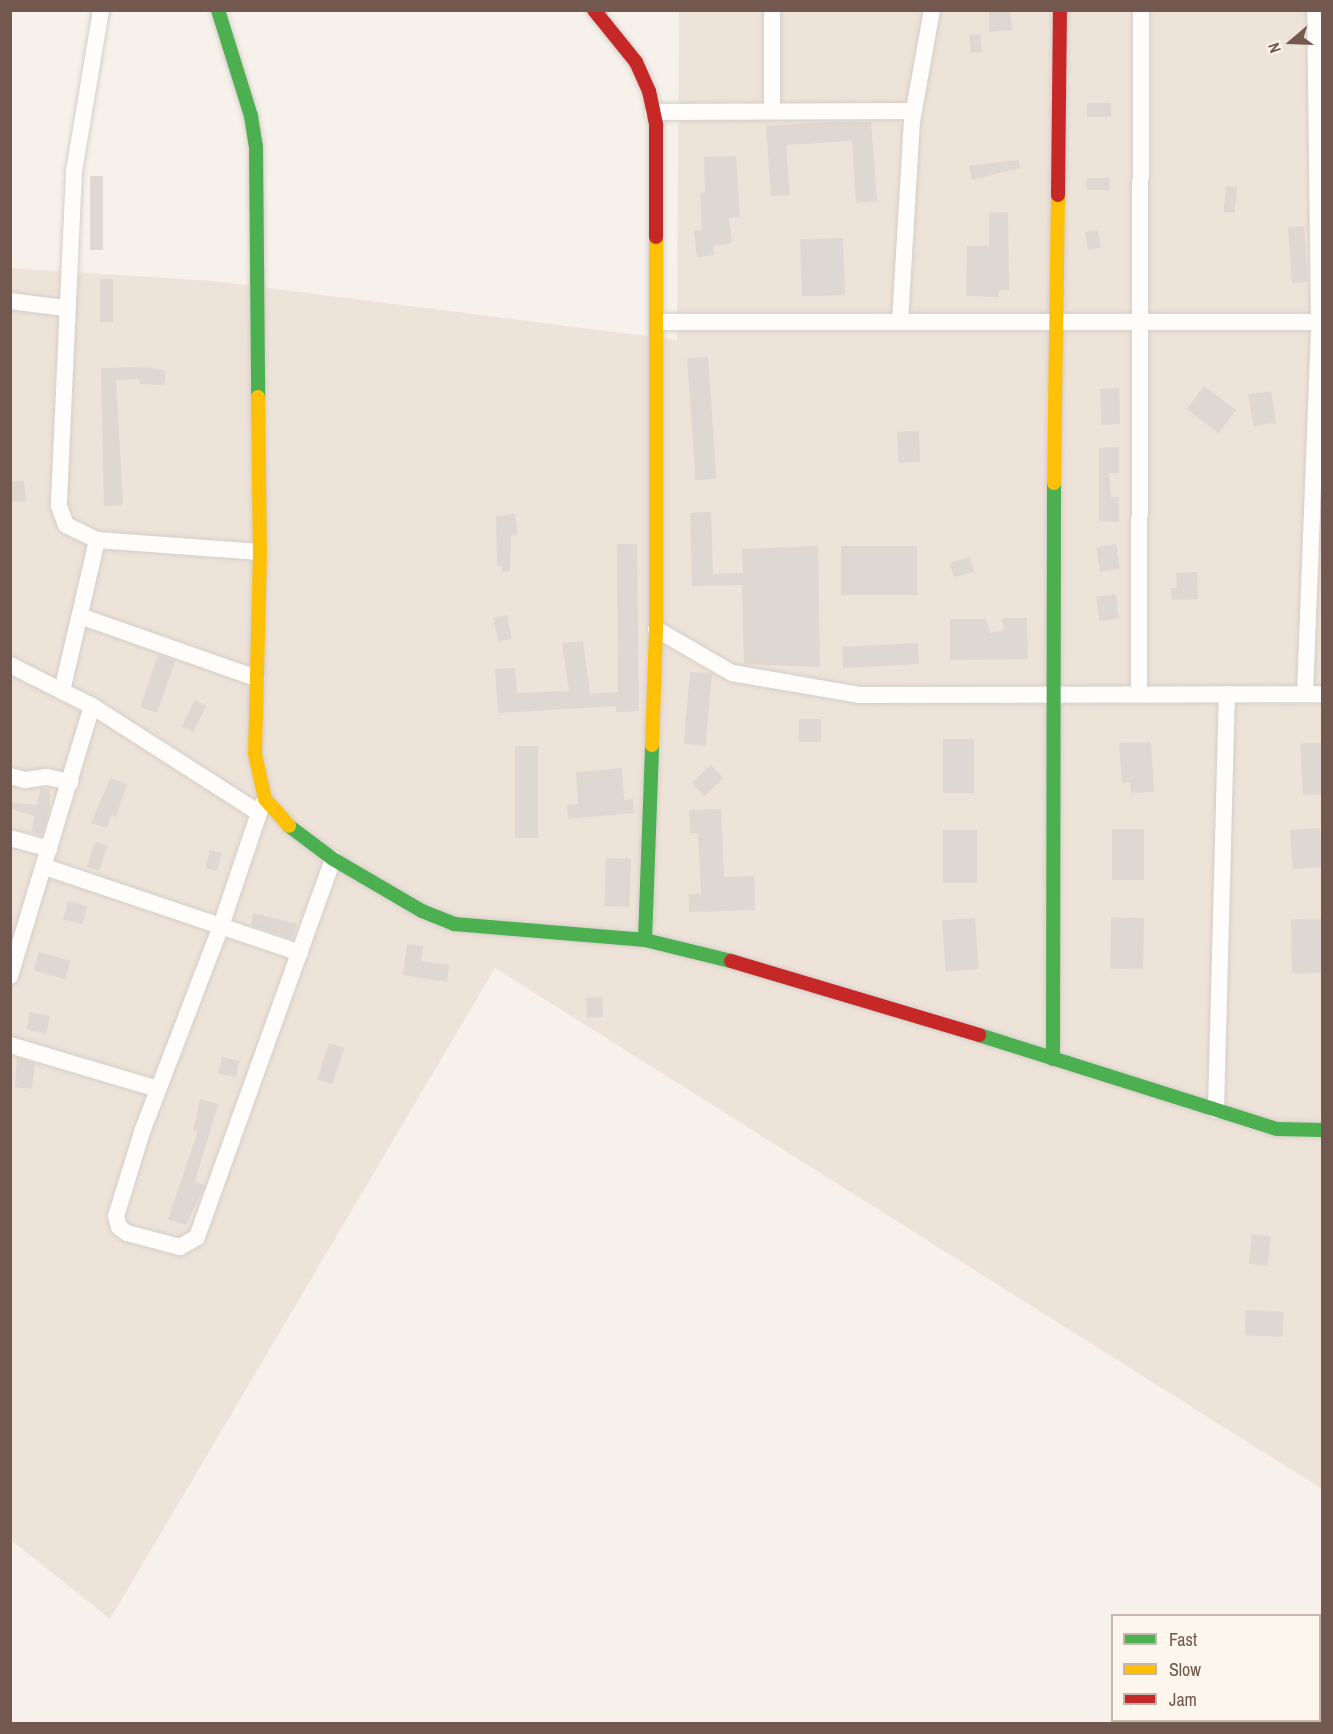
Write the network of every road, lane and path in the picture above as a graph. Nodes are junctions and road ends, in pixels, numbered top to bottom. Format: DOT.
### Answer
graph roads {
  1 [pos="101,10"];
  2 [pos="218,10"];
  3 [pos="594,10"];
  4 [pos="772,10"];
  5 [pos="932,10"];
  6 [pos="1060,10"];
  7 [pos="1141,10"];
  8 [pos="1315,10"];
  9 [pos="772,111"];
  10 [pos="914,111"];
  11 [pos="653,112"];
  12 [pos="10,301"];
  13 [pos="65,308"];
  14 [pos="657,322"];
  15 [pos="900,322"];
  16 [pos="1058,322"];
  17 [pos="1140,322"];
  18 [pos="1321,322"];
  19 [pos="97,540"];
  20 [pos="260,552"];
  21 [pos="80,615"];
  22 [pos="656,629"];
  23 [pos="10,665"];
  24 [pos="256,678"];
  25 [pos="62,691"];
  26 [pos="1052,692"];
  27 [pos="1139,692"];
  28 [pos="1227,694"];
  29 [pos="1305,694"];
  30 [pos="1323,694"];
  31 [pos="92,706"];
  32 [pos="10,776"];
  33 [pos="70,782"];
  34 [pos="262,806"];
  35 [pos="10,838"];
  36 [pos="50,849"];
  37 [pos="333,859"];
  38 [pos="45,867"];
  39 [pos="221,926"];
  40 [pos="645,940"];
  41 [pos="16,941"];
  42 [pos="300,953"];
  43 [pos="10,976"];
  44 [pos="10,1045"];
  45 [pos="1053,1059"];
  46 [pos="158,1089"];
  47 [pos="1216,1110"];
  48 [pos="1323,1130"];
  1 -- 13 [label="street"];
  2 -- 20 [label="street"];
  3 -- 11 [label="street"];
  4 -- 9 [label="street"];
  5 -- 10 [label="street"];
  6 -- 16 [label="street"];
  7 -- 17 [label="street"];
  8 -- 18 [label="street"];
  9 -- 10 [label="street"];
  9 -- 11 [label="street"];
  10 -- 15 [label="street"];
  11 -- 14 [label="street"];
  12 -- 13 [label="street"];
  13 -- 19 [label="street"];
  14 -- 15 [label="street"];
  14 -- 22 [label="street"];
  15 -- 16 [label="street"];
  16 -- 17 [label="street"];
  16 -- 26 [label="street"];
  17 -- 18 [label="street"];
  17 -- 27 [label="street"];
  18 -- 29 [label="street"];
  19 -- 20 [label="street"];
  19 -- 21 [label="street"];
  20 -- 24 [label="street"];
  21 -- 24 [label="street"];
  21 -- 25 [label="street"];
  22 -- 26 [label="street"];
  22 -- 40 [label="street"];
  23 -- 25 [label="street"];
  24 -- 34 [label="street"];
  25 -- 31 [label="street"];
  26 -- 27 [label="street"];
  26 -- 45 [label="street"];
  27 -- 28 [label="street"];
  28 -- 29 [label="street"];
  28 -- 47 [label="street"];
  29 -- 30 [label="street"];
  31 -- 33 [label="street"];
  31 -- 34 [label="street"];
  32 -- 33 [label="street"];
  33 -- 36 [label="street"];
  34 -- 37 [label="street"];
  34 -- 39 [label="street"];
  35 -- 36 [label="street"];
  36 -- 38 [label="street"];
  37 -- 40 [label="street"];
  37 -- 42 [label="street"];
  38 -- 39 [label="street"];
  38 -- 41 [label="street"];
  39 -- 42 [label="street"];
  39 -- 46 [label="street"];
  40 -- 45 [label="street"];
  41 -- 43 [label="street"];
  42 -- 46 [label="street"];
  44 -- 46 [label="street"];
  45 -- 47 [label="street"];
  47 -- 48 [label="street"];
}
